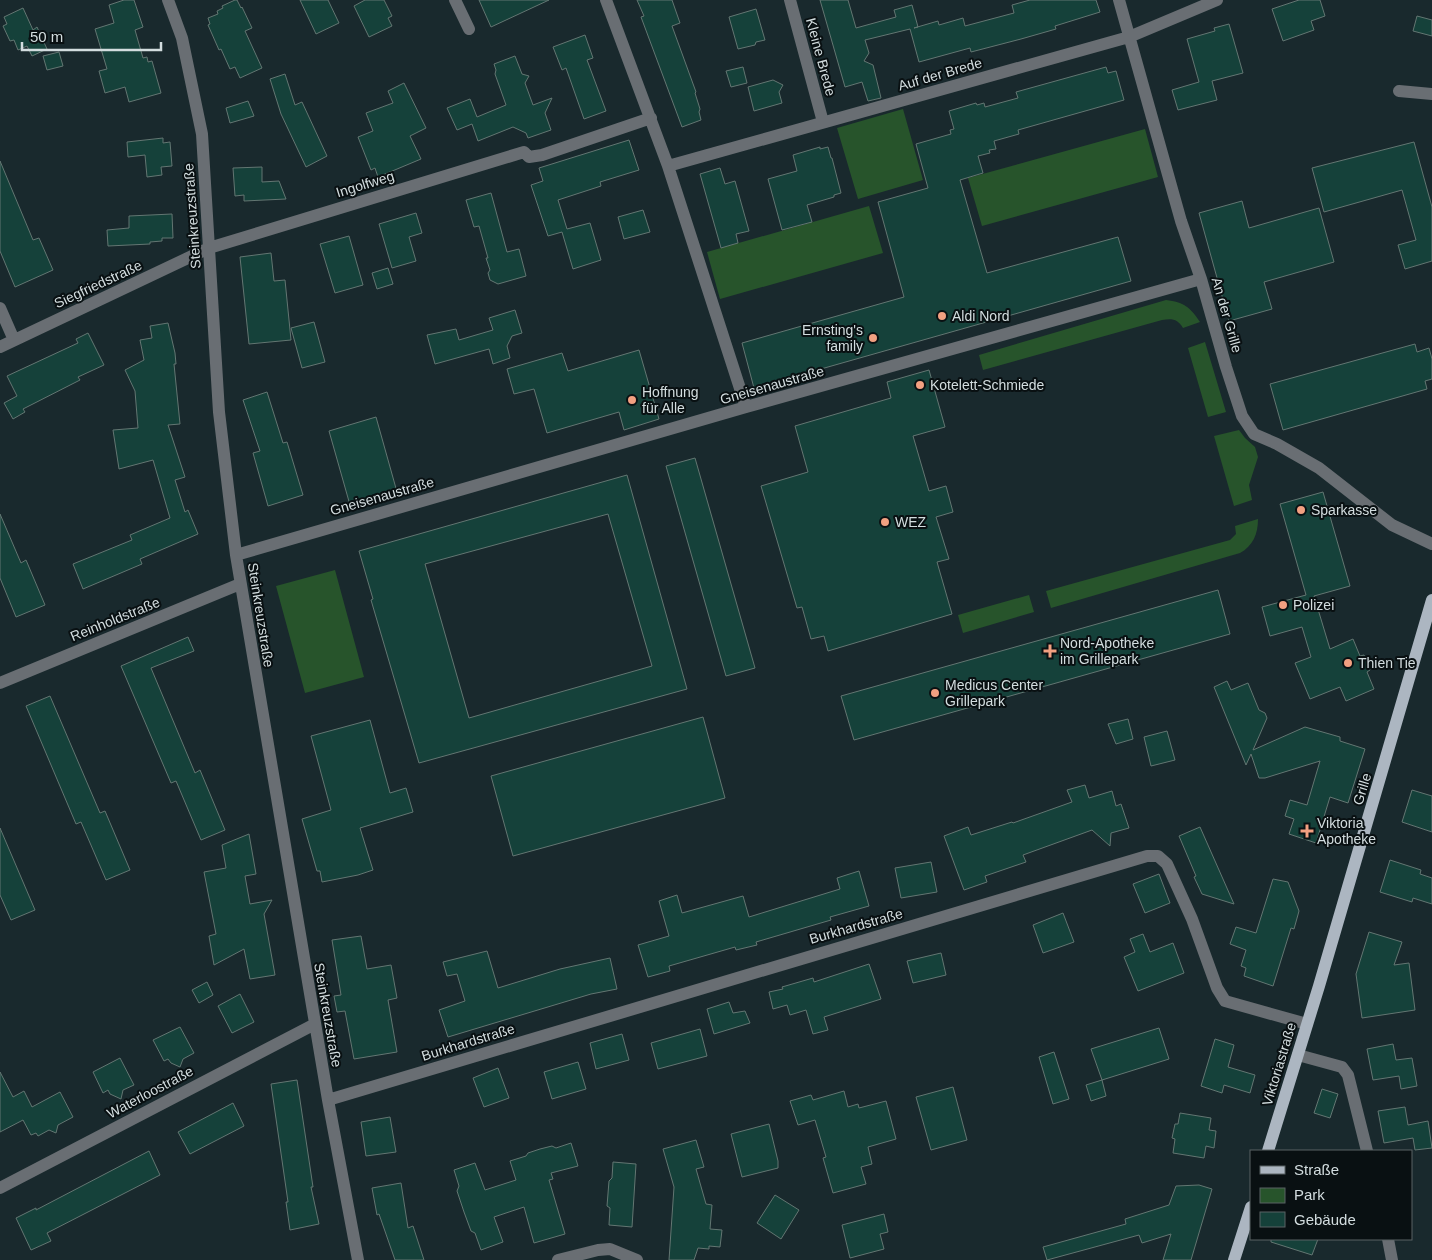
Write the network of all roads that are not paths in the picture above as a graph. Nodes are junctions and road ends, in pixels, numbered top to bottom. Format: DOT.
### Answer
graph roads {
  1 [pos="168,0"];
  2 [pos="455,0"];
  3 [pos="606,0"];
  4 [pos="790,0"];
  5 [pos="1119,0"];
  6 [pos="1217,0"];
  7 [pos="469,29"];
  8 [pos="1129,37"];
  9 [pos="1399,91"];
  10 [pos="1432,94"];
  11 [pos="651,118"];
  12 [pos="823,122"];
  13 [pos="668,166"];
  14 [pos="209,248"];
  15 [pos="1201,280"];
  16 [pos="0,308"];
  17 [pos="14,340"];
  18 [pos="0,347"];
  19 [pos="746,407"];
  20 [pos="1432,544"];
  21 [pos="236,554"];
  22 [pos="240,584"];
  23 [pos="1432,600"];
  24 [pos="0,683"];
  25 [pos="1319,986"];
  26 [pos="315,1024"];
  27 [pos="1307,1024"];
  28 [pos="1298,1055"];
  29 [pos="328,1100"];
  30 [pos="1268,1150"];
  31 [pos="1367,1150"];
  32 [pos="0,1188"];
  33 [pos="1250,1209"];
  34 [pos="1388,1240"];
  35 [pos="358,1260"];
  36 [pos="558,1260"];
  37 [pos="637,1260"];
  38 [pos="1234,1260"];
  39 [pos="1392,1260"];
  1 -- 14 [label="street, Steinkreuzstraße"];
  2 -- 7 [label="street"];
  3 -- 11 [label="street"];
  4 -- 12 [label="street, Kleine Brede"];
  5 -- 8 [label="street, An der Grille"];
  6 -- 8 [label="street, Auf der Brede"];
  8 -- 12 [label="street, Auf der Brede"];
  8 -- 15 [label="street, An der Grille"];
  9 -- 10 [label="street"];
  11 -- 13 [label="street"];
  11 -- 14 [label="street, Ingolfweg"];
  12 -- 13 [label="street, Auf der Brede"];
  13 -- 19 [label="street"];
  14 -- 17 [label="street, Siegfriedstraße"];
  14 -- 21 [label="street, Steinkreuzstraße"];
  15 -- 19 [label="street, Gneisenaustraße"];
  15 -- 20 [label="street, An der Grille"];
  16 -- 17 [label="street"];
  17 -- 18 [label="street, Siegfriedstraße"];
  19 -- 21 [label="street, Gneisenaustraße"];
  21 -- 22 [label="street, Steinkreuzstraße"];
  22 -- 24 [label="street, Reinholdstraße"];
  22 -- 26 [label="street, Steinkreuzstraße"];
  23 -- 25 [label="main road, Grille"];
  25 -- 27 [label="main road, Viktoriastraße"];
  26 -- 29 [label="street, Steinkreuzstraße"];
  26 -- 32 [label="street, Waterloostraße"];
  27 -- 28 [label="main road, Viktoriastraße"];
  27 -- 29 [label="street, Burkhardstraße"];
  28 -- 30 [label="main road, Viktoriastraße"];
  28 -- 31 [label="street"];
  29 -- 35 [label="street, Steinkreuzstraße"];
  33 -- 38 [label="main road"];
  34 -- 39 [label="street"];
  36 -- 37 [label="street"];
}
